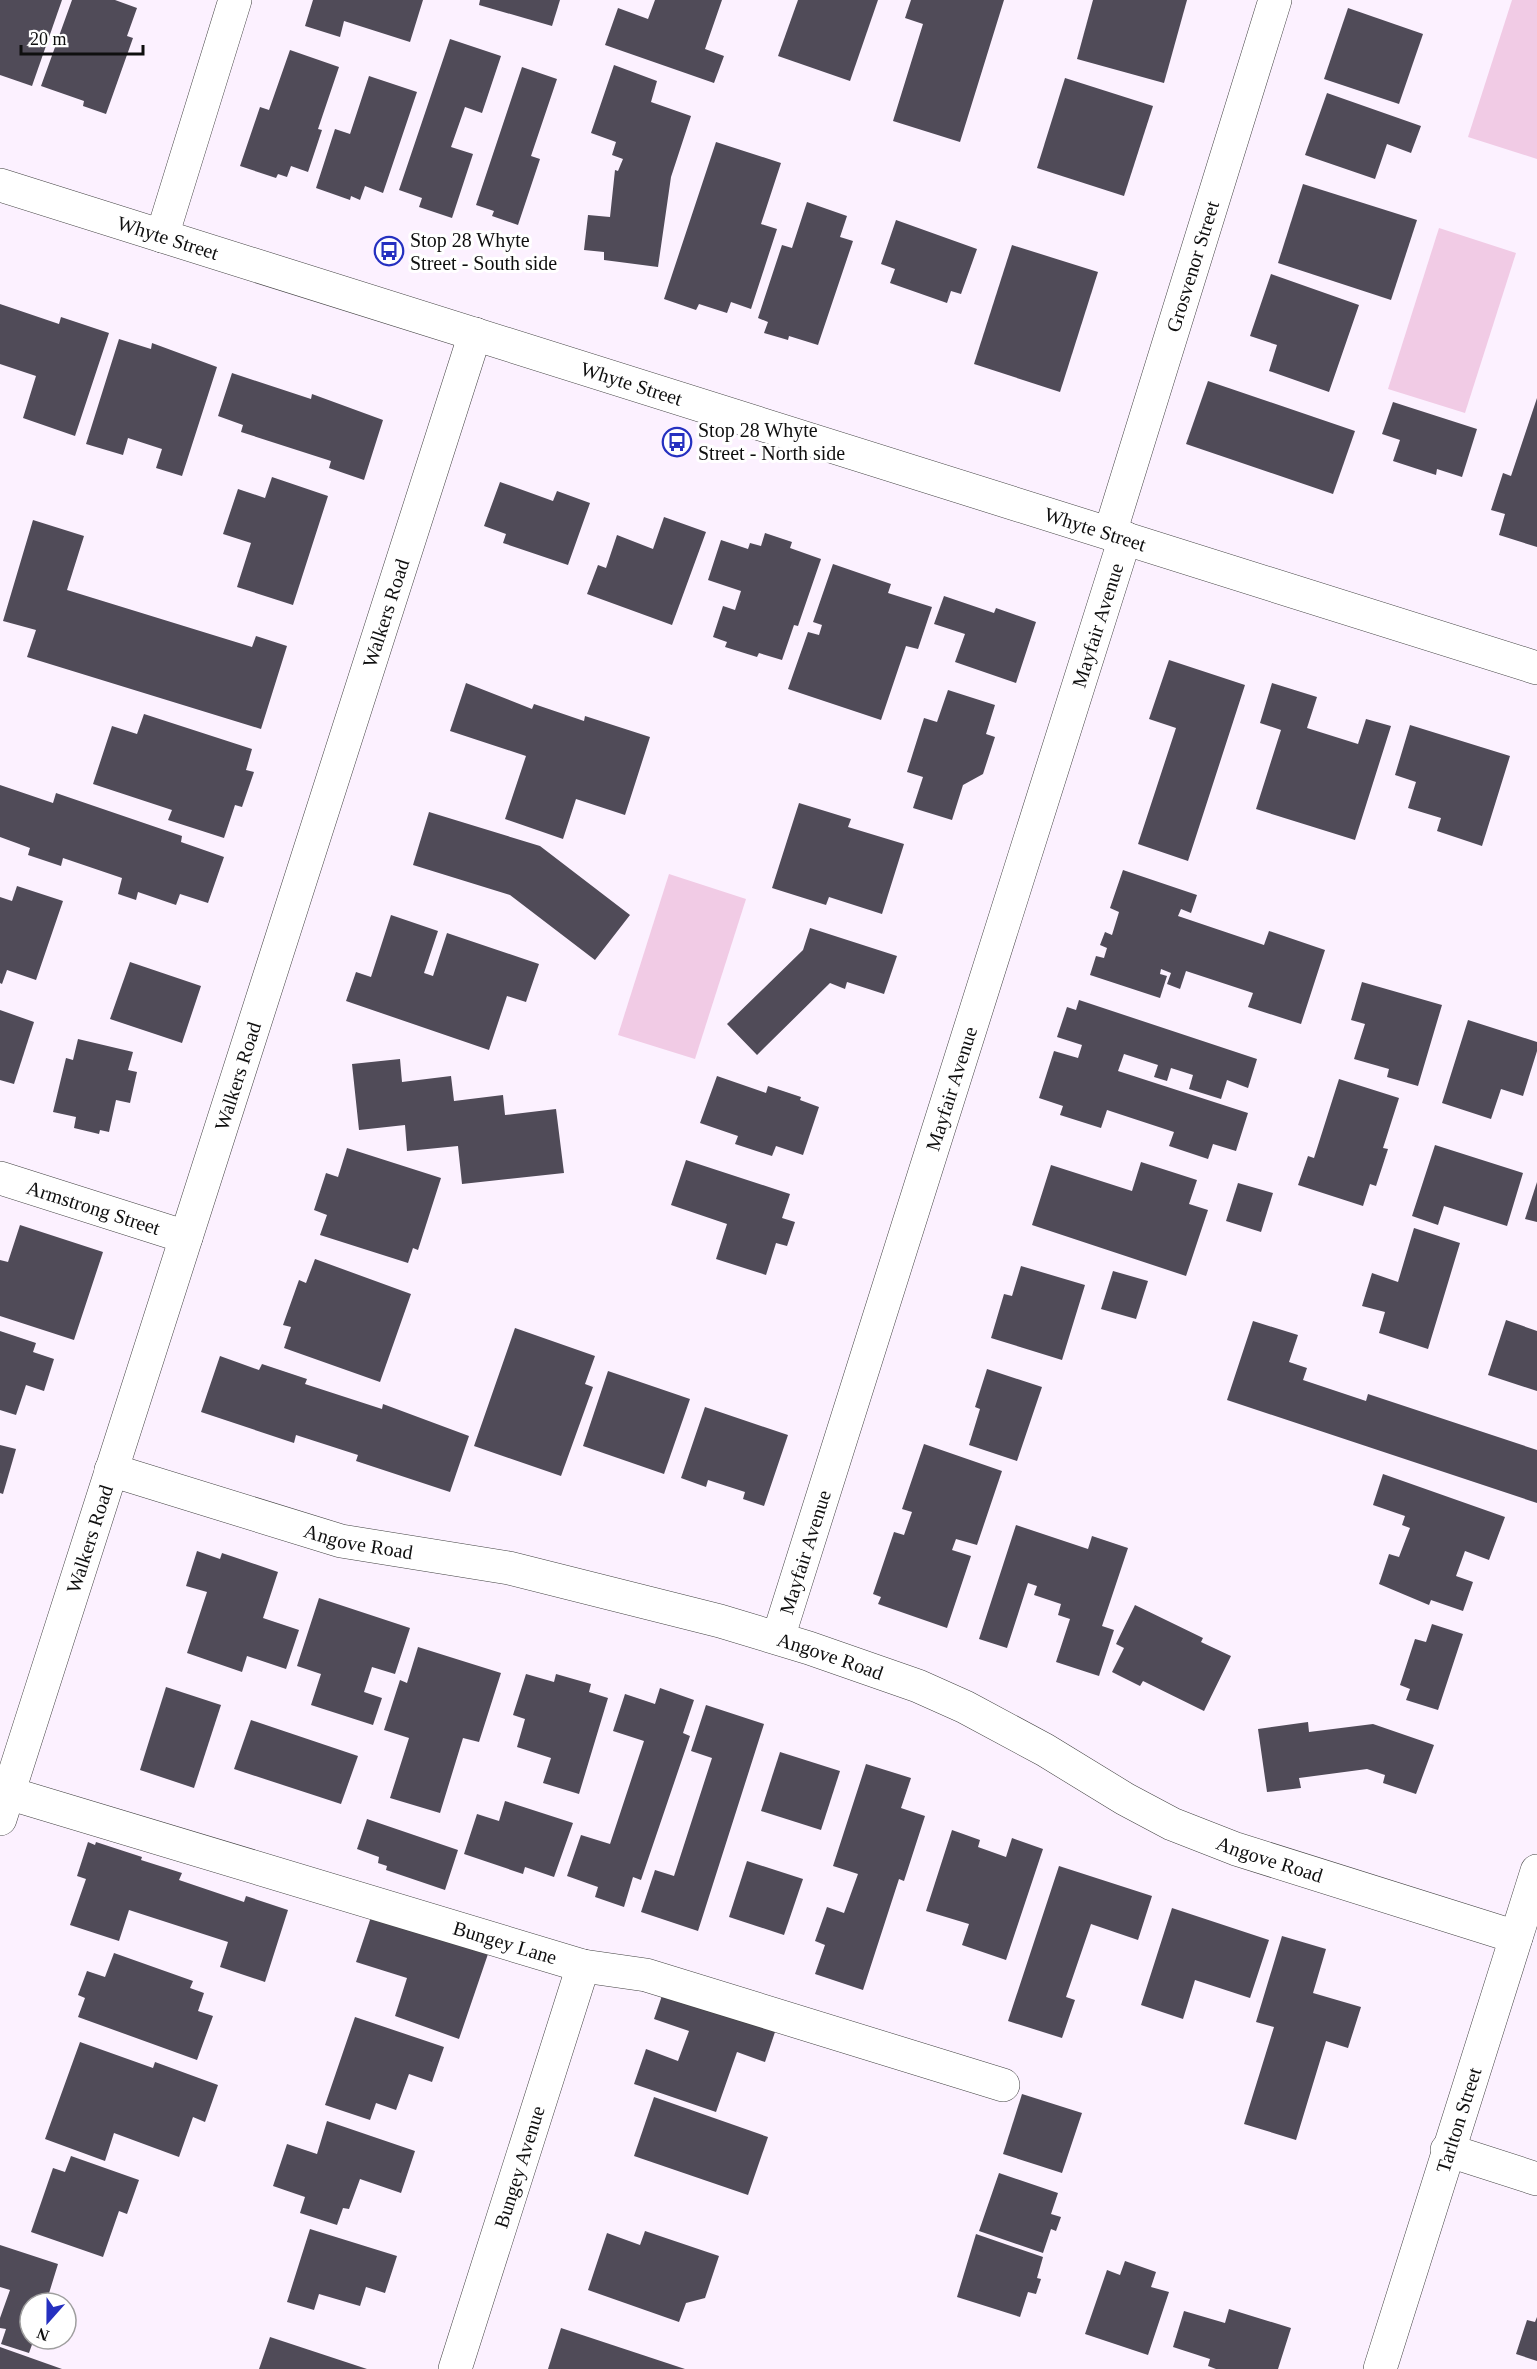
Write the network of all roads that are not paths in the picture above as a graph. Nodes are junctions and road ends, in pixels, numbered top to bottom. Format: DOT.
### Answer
graph roads {
  1 [pos="235,0"];
  2 [pos="1275,0"];
  3 [pos="0,185"];
  4 [pos="162,236"];
  5 [pos="475,334"];
  6 [pos="1117,536"];
  7 [pos="1537,668"];
  8 [pos="0,1178"];
  9 [pos="186,1237"];
  10 [pos="111,1470"];
  11 [pos="778,1638"];
  12 [pos="4,1806"];
  13 [pos="1537,1871"];
  14 [pos="1516,1937"];
  15 [pos="583,1966"];
  16 [pos="1003,2085"];
  17 [pos="1447,2150"];
  18 [pos="1537,2179"];
  19 [pos="455,2369"];
  20 [pos="1380,2369"];
  1 -- 4 [label="street"];
  2 -- 6 [label="street, Grosvenor Street"];
  3 -- 4 [label="street, Whyte Street"];
  4 -- 5 [label="street, Whyte Street"];
  5 -- 6 [label="street, Whyte Street"];
  5 -- 9 [label="street, Walkers Road"];
  6 -- 7 [label="street, Whyte Street"];
  6 -- 11 [label="street, Mayfair Avenue"];
  8 -- 9 [label="street, Armstrong Street"];
  9 -- 10 [label="street, Walkers Road"];
  10 -- 11 [label="street, Angove Road"];
  10 -- 12 [label="street, Walkers Road"];
  11 -- 14 [label="street, Angove Road"];
  12 -- 15 [label="street, Bungey Lane"];
  13 -- 14 [label="street, Tarlton Street"];
  14 -- 17 [label="street, Tarlton Street"];
  15 -- 16 [label="street, Bungey Lane"];
  15 -- 19 [label="street, Bungey Avenue"];
  17 -- 18 [label="street"];
  17 -- 20 [label="street, Tarlton Street"];
}
